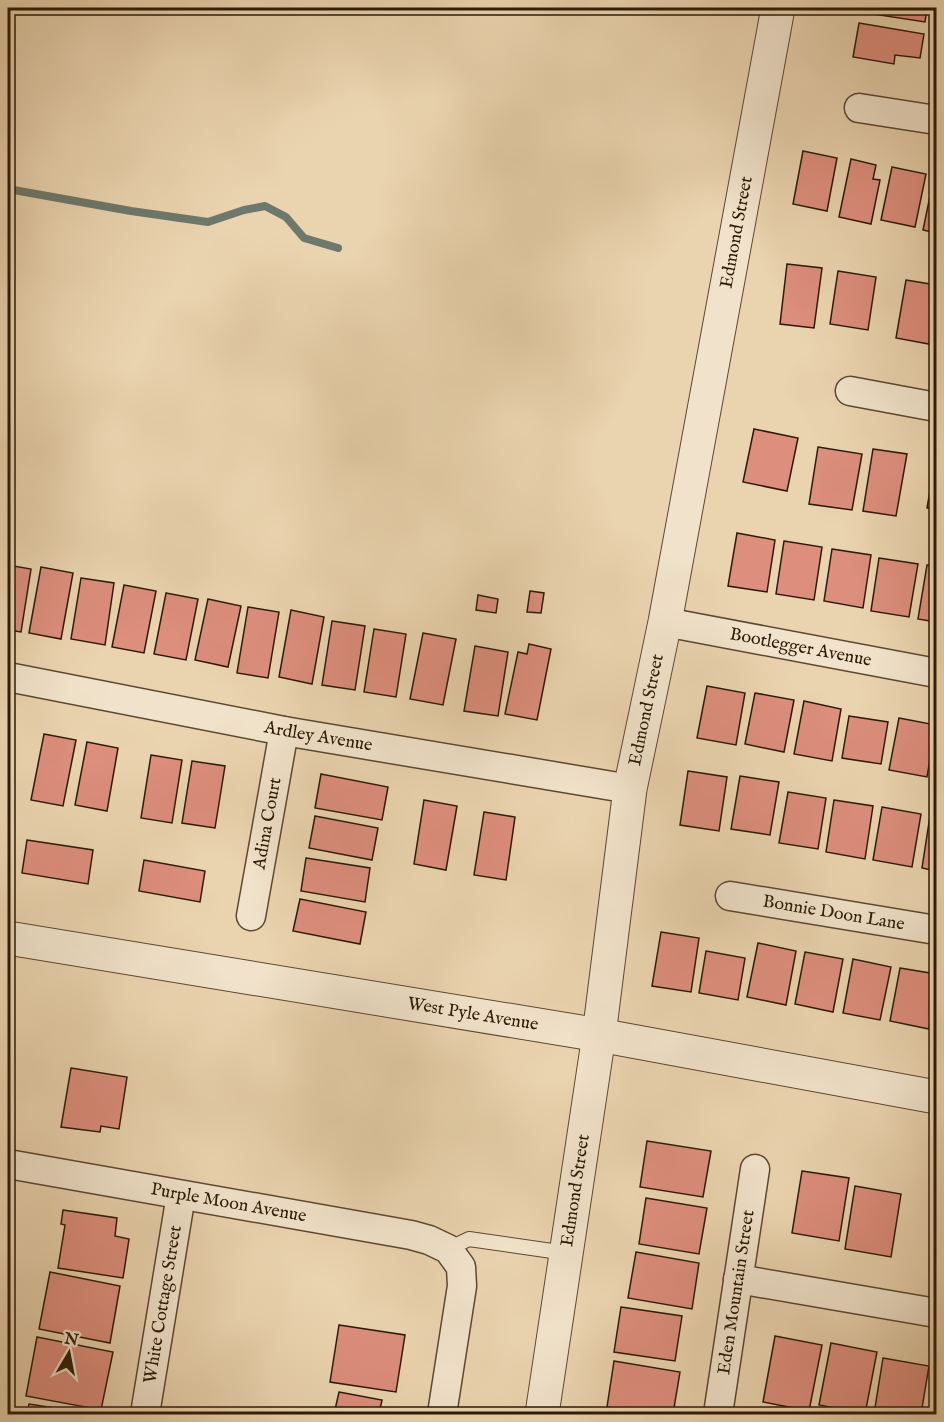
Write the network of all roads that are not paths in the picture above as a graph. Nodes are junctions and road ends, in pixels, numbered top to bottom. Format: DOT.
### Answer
graph roads {
  1 [pos="778,8"];
  2 [pos="859,108"];
  3 [pos="936,120"];
  4 [pos="850,391"];
  5 [pos="936,407"];
  6 [pos="666,622"];
  7 [pos="936,673"];
  8 [pos="8,677"];
  9 [pos="284,731"];
  10 [pos="630,789"];
  11 [pos="730,896"];
  12 [pos="251,916"];
  13 [pos="936,930"];
  14 [pos="8,938"];
  15 [pos="598,1035"];
  16 [pos="936,1097"];
  17 [pos="8,1164"];
  18 [pos="755,1169"];
  19 [pos="181,1195"];
  20 [pos="448,1249"];
  21 [pos="566,1253"];
  22 [pos="738,1279"];
  23 [pos="936,1313"];
  24 [pos="145,1414"];
  25 [pos="442,1414"];
  26 [pos="542,1414"];
  27 [pos="718,1414"];
  1 -- 6 [label="street, Edmond Street"];
  2 -- 3 [label="street"];
  4 -- 5 [label="street"];
  6 -- 7 [label="street, Bootlegger Avenue"];
  6 -- 10 [label="street, Edmond Street"];
  8 -- 9 [label="street, Ardley Avenue"];
  9 -- 10 [label="street, Ardley Avenue"];
  9 -- 12 [label="street, Adina Court"];
  10 -- 15 [label="street, Edmond Street"];
  11 -- 13 [label="street, Bonnie Doon Lane"];
  14 -- 15 [label="street, West Pyle Avenue"];
  15 -- 16 [label="street, West Pyle Avenue"];
  15 -- 21 [label="street, Edmond Street"];
  17 -- 19 [label="street, Purple Moon Avenue"];
  18 -- 22 [label="street, Eden Mountain Street"];
  19 -- 20 [label="street, Purple Moon Avenue"];
  19 -- 24 [label="street, White Cottage Street"];
  20 -- 21 [label="lane"];
  20 -- 25 [label="street"];
  21 -- 26 [label="street, Edmond Street"];
  22 -- 23 [label="street"];
  22 -- 27 [label="street, Eden Mountain Street"];
}
